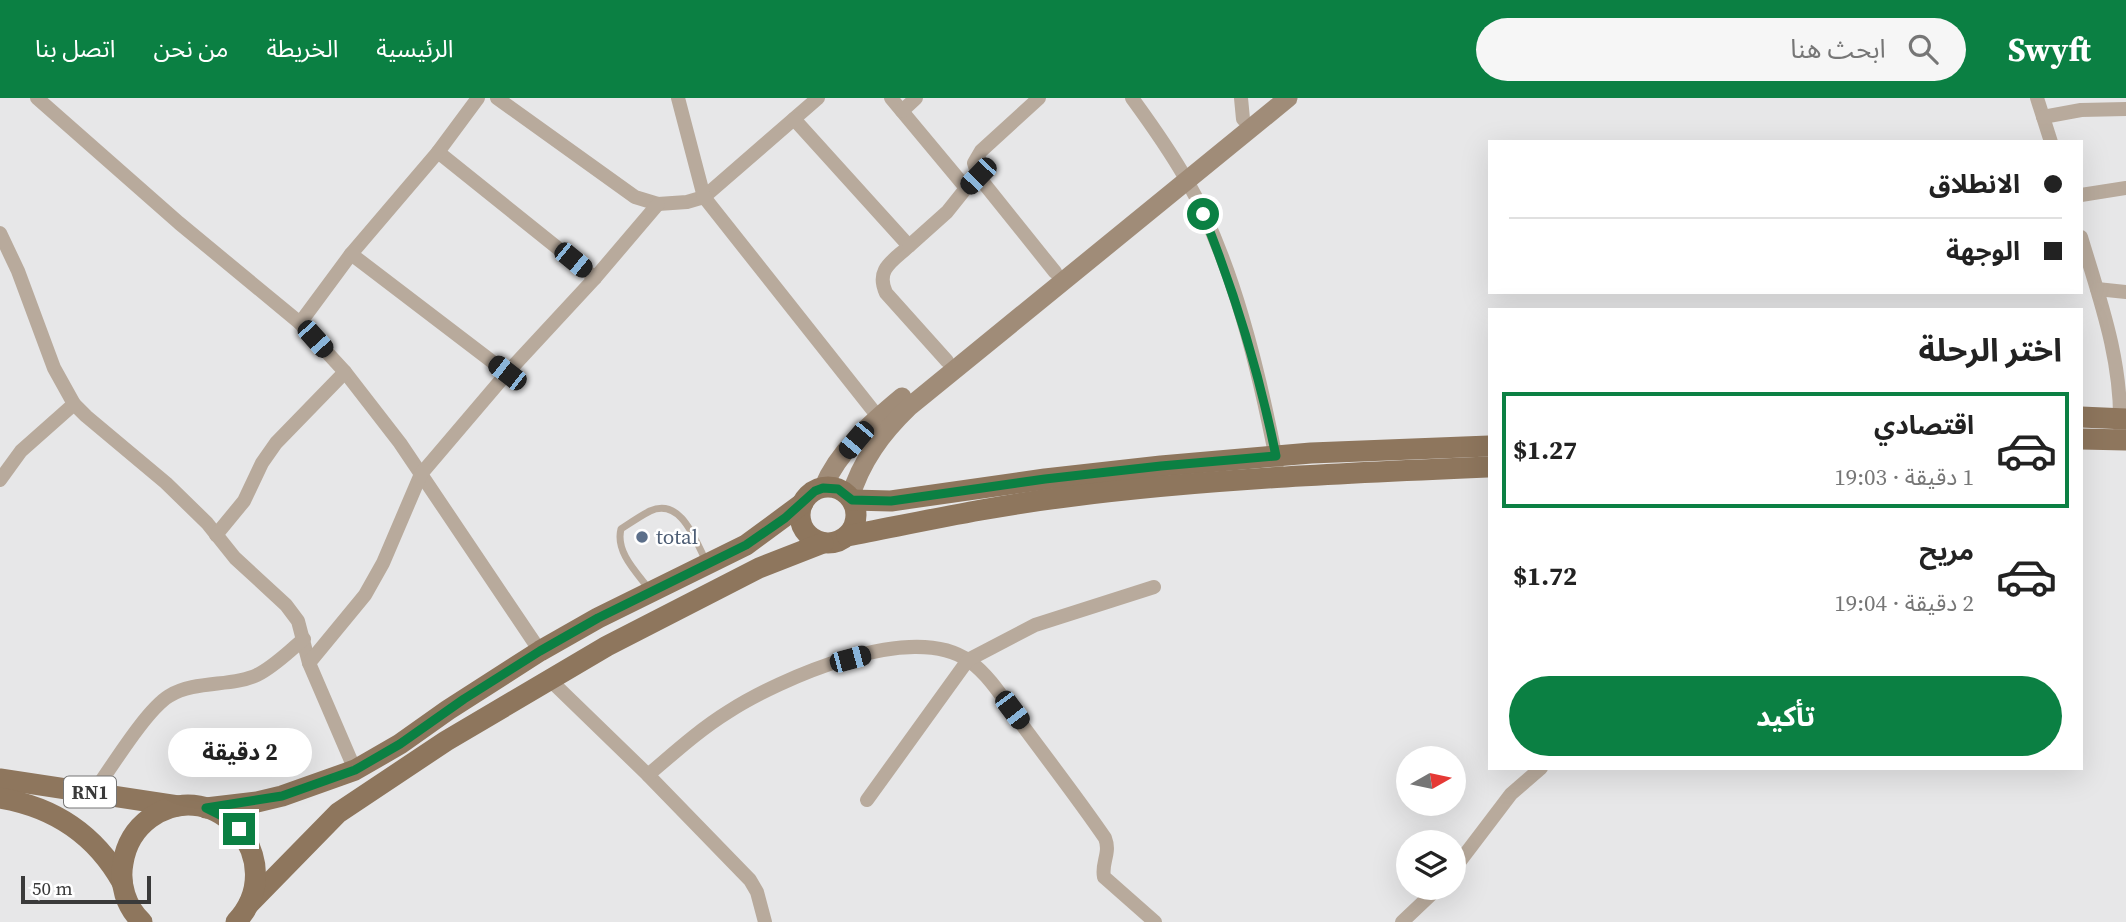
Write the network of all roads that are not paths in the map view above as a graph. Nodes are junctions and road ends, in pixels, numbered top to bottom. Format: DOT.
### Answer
graph roads {
  1 [pos="37,98"];
  2 [pos="478,98"];
  3 [pos="496,98"];
  4 [pos="678,98"];
  5 [pos="818,98"];
  6 [pos="891,98"];
  7 [pos="916,98"];
  8 [pos="1039,98"];
  9 [pos="1132,98"];
  10 [pos="1241,98"];
  11 [pos="1269,98"];
  12 [pos="1288,98"];
  13 [pos="2037,98"];
  14 [pos="2126,109"];
  15 [pos="902,111"];
  16 [pos="2043,117"];
  17 [pos="794,118"];
  18 [pos="1243,119"];
  19 [pos="2050,140"];
  20 [pos="438,152"];
  21 [pos="1184,175"];
  22 [pos="978,176"];
  23 [pos="966,188"];
  24 [pos="2126,188"];
  25 [pos="2083,195"];
  26 [pos="704,197"];
  27 [pos="658,204"];
  28 [pos="0,233"];
  29 [pos="2083,244"];
  30 [pos="909,246"];
  31 [pos="351,254"];
  32 [pos="1055,272"];
  33 [pos="595,278"];
  34 [pos="2097,289"];
  35 [pos="2126,292"];
  36 [pos="300,323"];
  37 [pos="947,361"];
  38 [pos="345,372"];
  39 [pos="507,373"];
  40 [pos="74,404"];
  41 [pos="2083,417"];
  42 [pos="879,418"];
  43 [pos="2123,418"];
  44 [pos="2083,439"];
  45 [pos="2123,440"];
  46 [pos="1488,446"];
  47 [pos="1276,456"];
  48 [pos="1488,467"];
  49 [pos="421,474"];
  50 [pos="1280,478"];
  51 [pos="0,480"];
  52 [pos="823,488"];
  53 [pos="851,499"];
  54 [pos="803,503"];
  55 [pos="216,535"];
  56 [pos="847,536"];
  57 [pos="824,543"];
  58 [pos="708,565"];
  59 [pos="1154,587"];
  60 [pos="651,592"];
  61 [pos="304,639"];
  62 [pos="540,651"];
  63 [pos="968,660"];
  64 [pos="309,663"];
  65 [pos="549,679"];
  66 [pos="355,770"];
  67 [pos="1539,770"];
  68 [pos="648,775"];
  69 [pos="0,779"];
  70 [pos="93,793"];
  71 [pos="0,798"];
  72 [pos="867,800"];
  73 [pos="180,806"];
  74 [pos="206,808"];
  75 [pos="1466,853"];
  76 [pos="122,882"];
  77 [pos="1425,900"];
  78 [pos="249,904"];
  79 [pos="135,917"];
  80 [pos="236,922"];
  81 [pos="765,922"];
  82 [pos="1155,922"];
  83 [pos="1402,922"];
  1 -- 36 [label="street"];
  2 -- 20 [label="street"];
  3 -- 27 [label="street"];
  4 -- 26 [label="street"];
  5 -- 17 [label="street"];
  6 -- 15 [label="street"];
  7 -- 15 [label="street"];
  8 -- 22 [label="street"];
  9 -- 21 [label="street"];
  10 -- 18 [label="street"];
  11 -- 18 [label="street"];
  12 -- 21 [label="street"];
  13 -- 16 [label="street"];
  14 -- 16 [label="street"];
  15 -- 23 [label="street"];
  16 -- 19 [label="street"];
  17 -- 26 [label="street"];
  17 -- 30 [label="street"];
  18 -- 21 [label="street"];
  20 -- 31 [label="street"];
  20 -- 33 [label="street"];
  21 -- 32 [label="street"];
  21 -- 47 [label="street"];
  21 -- 53 [label="street"];
  22 -- 23 [label="street"];
  22 -- 32 [label="street"];
  23 -- 30 [label="street"];
  24 -- 25 [label="street"];
  26 -- 27 [label="street"];
  26 -- 42 [label="street"];
  27 -- 33 [label="street"];
  28 -- 40 [label="street"];
  29 -- 34 [label="street"];
  30 -- 37 [label="street"];
  31 -- 36 [label="street"];
  31 -- 39 [label="street"];
  32 -- 37 [label="street"];
  33 -- 39 [label="street"];
  34 -- 35 [label="street"];
  34 -- 43 [label="street"];
  36 -- 38 [label="street"];
  37 -- 42 [label="street"];
  38 -- 49 [label="street"];
  38 -- 55 [label="street"];
  39 -- 49 [label="street"];
  40 -- 51 [label="street"];
  40 -- 55 [label="street"];
  41 -- 43 [label="main road"];
  42 -- 52 [label="street"];
  43 -- 45 [label="street"];
  44 -- 45 [label="main road"];
  46 -- 47 [label="main road"];
  47 -- 50 [label="street"];
  47 -- 53 [label="main road"];
  48 -- 50 [label="main road, RN1"];
  49 -- 62 [label="street"];
  49 -- 64 [label="street"];
  50 -- 56 [label="main road, RN1"];
  52 -- 53 [label="main road"];
  52 -- 54 [label="main road, RN1"];
  53 -- 56 [label="main road"];
  54 -- 57 [label="main road"];
  54 -- 58 [label="main road, RN1"];
  55 -- 61 [label="street"];
  56 -- 57 [label="main road, RN1"];
  57 -- 65 [label="main road, RN1"];
  58 -- 60 [label="main road, RN1"];
  58 -- 60 [label="lane"];
  59 -- 63 [label="street"];
  60 -- 62 [label="main road, RN1"];
  61 -- 64 [label="street"];
  61 -- 70 [label="street"];
  62 -- 66 [label="main road, RN1"];
  63 -- 68 [label="street"];
  63 -- 72 [label="street"];
  63 -- 82 [label="street"];
  64 -- 66 [label="street"];
  65 -- 68 [label="street"];
  65 -- 78 [label="main road, RN1"];
  66 -- 74 [label="main road, RN1"];
  67 -- 75 [label="street"];
  68 -- 81 [label="street"];
  69 -- 70 [label="main road, RN1"];
  70 -- 73 [label="main road, RN1"];
  71 -- 76 [label="main road, RN1"];
  73 -- 74 [label="main road, RN1"];
  73 -- 76 [label="main road, RN1"];
  74 -- 78 [label="main road, RN1"];
  76 -- 79 [label="main road, RN1"];
  77 -- 83 [label="street"];
  78 -- 80 [label="main road, RN1"];
}
